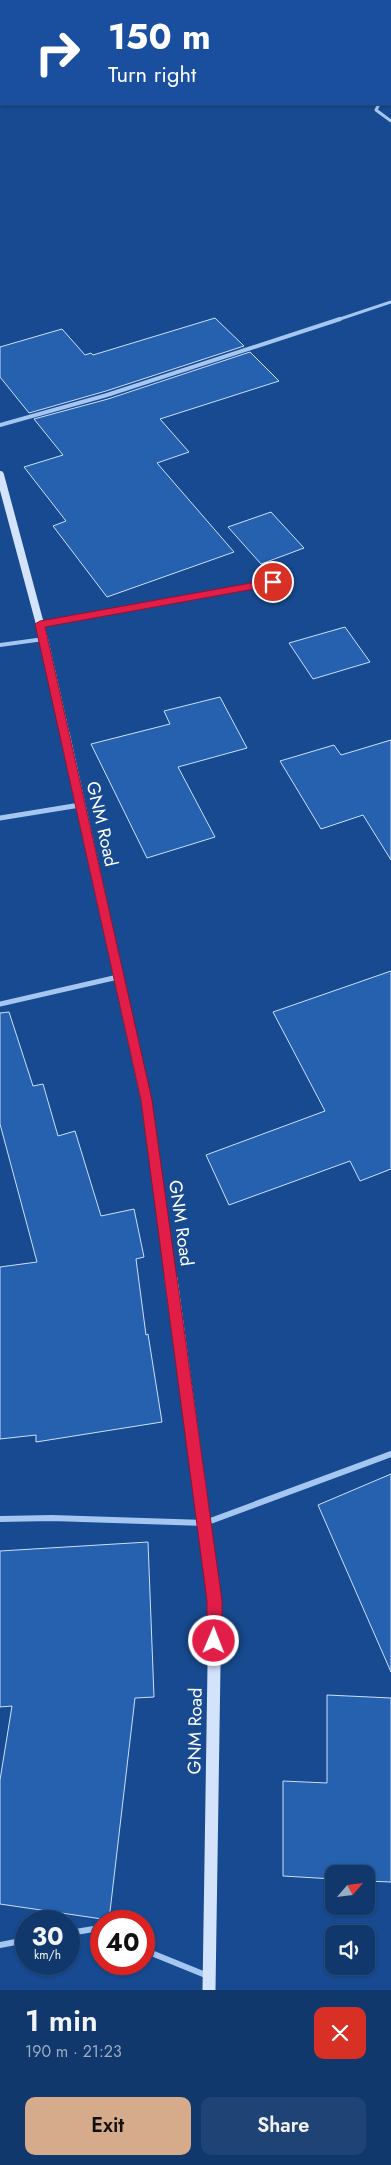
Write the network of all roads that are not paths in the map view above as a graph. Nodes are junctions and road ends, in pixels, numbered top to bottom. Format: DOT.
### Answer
graph roads {
  1 [pos="378,105"];
  2 [pos="391,121"];
  3 [pos="391,302"];
  4 [pos="0,425"];
  5 [pos="0,475"];
  6 [pos="292,579"];
  7 [pos="40,624"];
  8 [pos="44,640"];
  9 [pos="0,645"];
  10 [pos="80,804"];
  11 [pos="0,818"];
  12 [pos="119,976"];
  13 [pos="0,1004"];
  14 [pos="391,1454"];
  15 [pos="0,1519"];
  16 [pos="205,1523"];
  17 [pos="15,1942"];
  18 [pos="0,1945"];
  19 [pos="155,1955"];
  20 [pos="209,1977"];
  21 [pos="209,1990"];
  1 -- 2 [label="street"];
  3 -- 4 [label="street"];
  5 -- 7 [label="street, GNM Road"];
  6 -- 7 [label="street"];
  7 -- 8 [label="street, GNM Road"];
  8 -- 9 [label="street"];
  8 -- 10 [label="street, GNM Road"];
  10 -- 11 [label="street"];
  10 -- 12 [label="street, GNM Road"];
  12 -- 13 [label="street"];
  12 -- 16 [label="street, GNM Road"];
  14 -- 16 [label="street"];
  15 -- 16 [label="street"];
  16 -- 20 [label="street, GNM Road"];
  17 -- 18 [label="street"];
  19 -- 20 [label="street"];
  20 -- 21 [label="street, GNM Road"];
}
